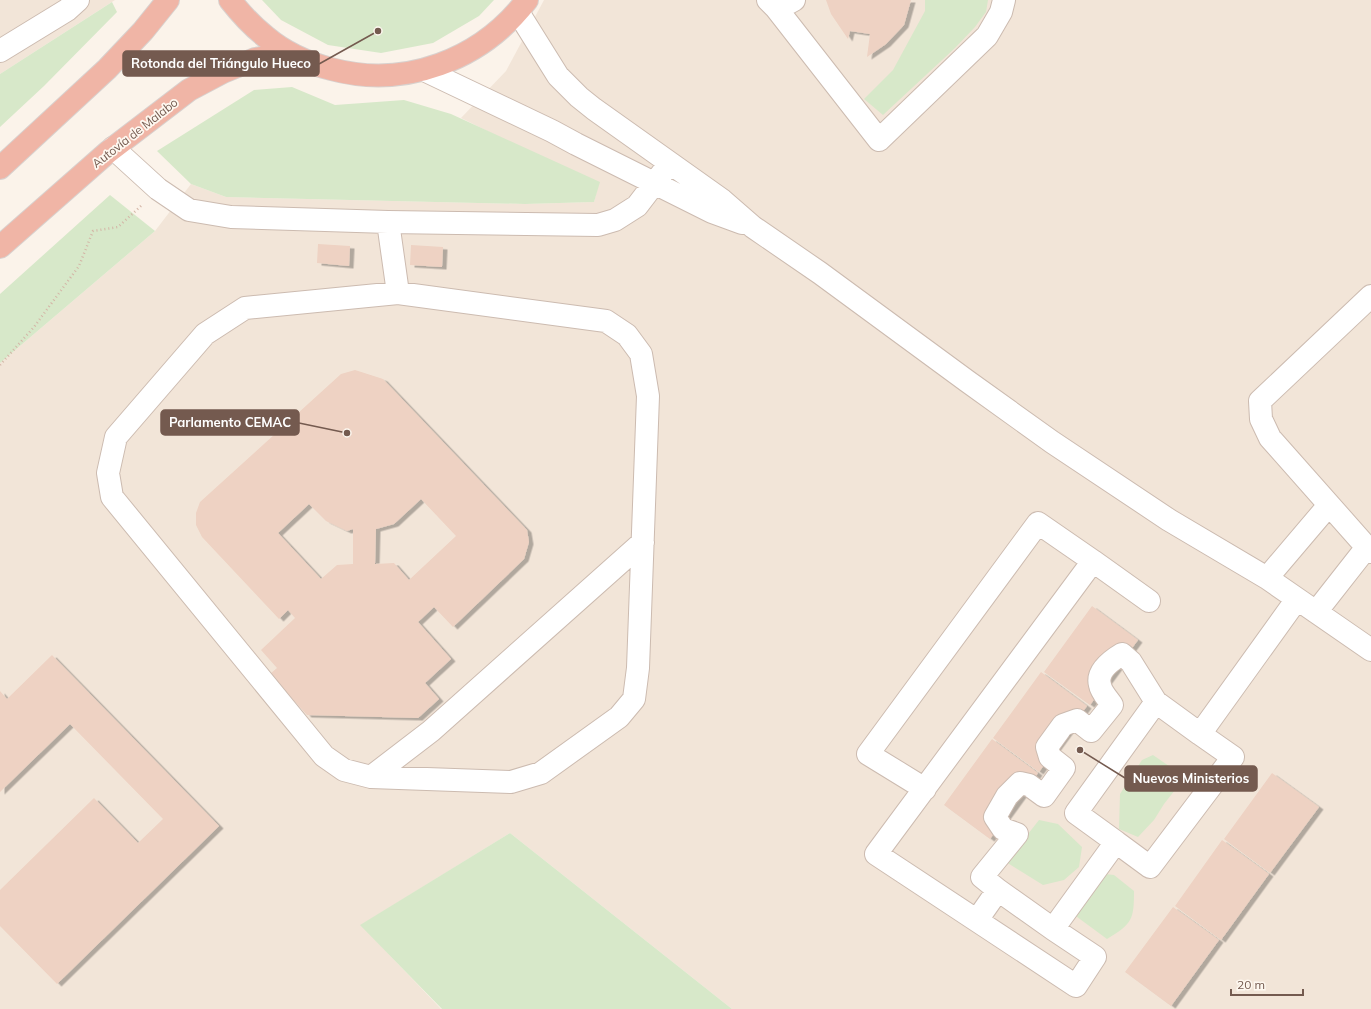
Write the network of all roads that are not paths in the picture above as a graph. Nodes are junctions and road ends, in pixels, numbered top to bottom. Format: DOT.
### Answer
graph roads {
  1 [pos="168,0"];
  2 [pos="230,0"];
  3 [pos="794,0"];
  4 [pos="1004,0"];
  5 [pos="770,2"];
  6 [pos="72,5"];
  7 [pos="523,6"];
  8 [pos="0,51"];
  9 [pos="290,53"];
  10 [pos="424,70"];
  11 [pos="114,148"];
  12 [pos="670,163"];
  13 [pos="0,168"];
  14 [pos="654,183"];
  15 [pos="388,222"];
  16 [pos="753,226"];
  17 [pos="0,247"];
  18 [pos="398,293"];
  19 [pos="1371,296"];
  20 [pos="1329,505"];
  21 [pos="643,542"];
  22 [pos="1369,550"];
  23 [pos="1093,561"];
  24 [pos="1267,578"];
  25 [pos="1297,599"];
  26 [pos="1149,602"];
  27 [pos="1316,612"];
  28 [pos="1371,650"];
  29 [pos="1156,702"];
  30 [pos="1200,734"];
  31 [pos="371,777"];
  32 [pos="924,789"];
  33 [pos="1116,842"];
  34 [pos="998,890"];
  35 [pos="976,920"];
  36 [pos="1053,929"];
  1 -- 13 [label="highway"];
  2 -- 9 [label="highway"];
  3 -- 5 [label="street"];
  4 -- 5 [label="street"];
  6 -- 8 [label="street"];
  7 -- 10 [label="highway"];
  7 -- 12 [label="street"];
  9 -- 10 [label="highway"];
  9 -- 11 [label="highway, Autovía de Malabo"];
  10 -- 14 [label="street"];
  11 -- 15 [label="street"];
  11 -- 17 [label="highway, Autovía de Malabo"];
  12 -- 14 [label="street"];
  12 -- 16 [label="street"];
  14 -- 15 [label="street"];
  14 -- 16 [label="street"];
  15 -- 18 [label="street"];
  16 -- 24 [label="street"];
  18 -- 21 [label="street"];
  18 -- 31 [label="street"];
  19 -- 20 [label="street"];
  20 -- 22 [label="street"];
  20 -- 24 [label="street"];
  21 -- 31 [label="street"];
  21 -- 31 [label="street"];
  22 -- 27 [label="street"];
  23 -- 26 [label="street"];
  23 -- 32 [label="street"];
  23 -- 32 [label="street"];
  24 -- 25 [label="street"];
  25 -- 27 [label="street"];
  25 -- 30 [label="street"];
  27 -- 28 [label="street"];
  29 -- 30 [label="street"];
  29 -- 33 [label="street"];
  29 -- 34 [label="street"];
  30 -- 33 [label="street"];
  32 -- 35 [label="street"];
  33 -- 36 [label="street"];
  34 -- 35 [label="street"];
  34 -- 36 [label="street"];
  35 -- 36 [label="street"];
}
